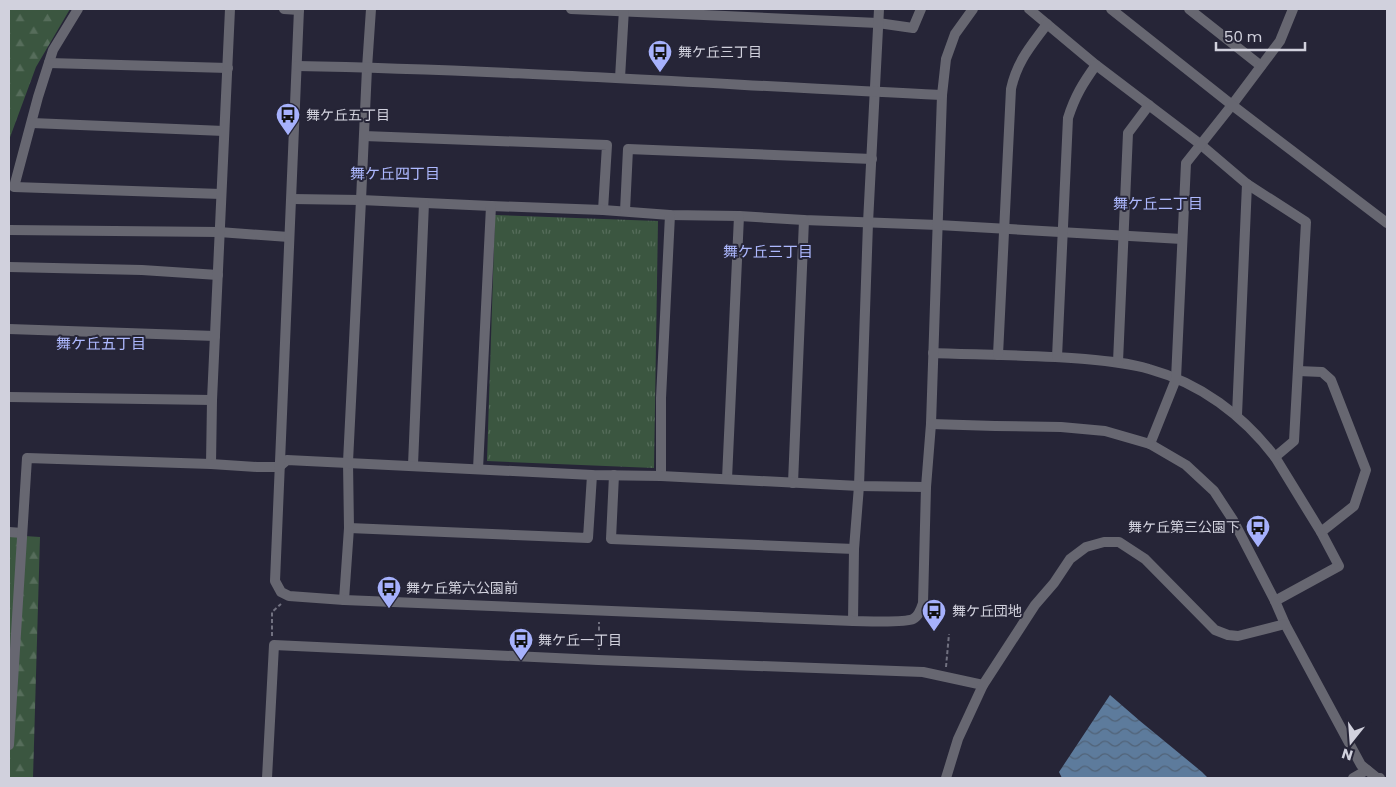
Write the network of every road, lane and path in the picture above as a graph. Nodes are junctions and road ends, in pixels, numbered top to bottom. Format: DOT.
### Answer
graph roads {
  1 [pos="78,9"];
  2 [pos="230,9"];
  3 [pos="284,9"];
  4 [pos="299,9"];
  5 [pos="371,9"];
  6 [pos="571,9"];
  7 [pos="814,9"];
  8 [pos="879,9"];
  9 [pos="921,9"];
  10 [pos="973,9"];
  11 [pos="1029,9"];
  12 [pos="1111,9"];
  13 [pos="1189,9"];
  14 [pos="624,10"];
  15 [pos="1291,10"];
  16 [pos="687,11"];
  17 [pos="752,13"];
  18 [pos="814,20"];
  19 [pos="878,23"];
  20 [pos="1048,24"];
  21 [pos="49,63"];
  22 [pos="1096,65"];
  23 [pos="297,66"];
  24 [pos="1262,66"];
  25 [pos="228,68"];
  26 [pos="367,68"];
  27 [pos="620,78"];
  28 [pos="875,92"];
  29 [pos="942,95"];
  30 [pos="1149,105"];
  31 [pos="1232,106"];
  32 [pos="32,123"];
  33 [pos="224,131"];
  34 [pos="364,136"];
  35 [pos="1200,144"];
  36 [pos="872,159"];
  37 [pos="1247,184"];
  38 [pos="221,194"];
  39 [pos="292,199"];
  40 [pos="361,200"];
  41 [pos="424,203"];
  42 [pos="491,206"];
  43 [pos="603,210"];
  44 [pos="625,211"];
  45 [pos="670,215"];
  46 [pos="739,216"];
  47 [pos="804,220"];
  48 [pos="868,222"];
  49 [pos="1387,223"];
  50 [pos="938,225"];
  51 [pos="1004,229"];
  52 [pos="9,230"];
  53 [pos="219,232"];
  54 [pos="1063,233"];
  55 [pos="1123,236"];
  56 [pos="288,237"];
  57 [pos="1182,238"];
  58 [pos="9,267"];
  59 [pos="218,275"];
  60 [pos="9,329"];
  61 [pos="215,336"];
  62 [pos="933,353"];
  63 [pos="998,355"];
  64 [pos="1057,357"];
  65 [pos="1118,362"];
  66 [pos="1298,371"];
  67 [pos="1176,379"];
  68 [pos="9,396"];
  69 [pos="212,400"];
  70 [pos="1236,415"];
  71 [pos="931,424"];
  72 [pos="1150,444"];
  73 [pos="1275,457"];
  74 [pos="348,462"];
  75 [pos="211,464"];
  76 [pos="413,466"];
  77 [pos="279,467"];
  78 [pos="478,469"];
  79 [pos="592,474"];
  80 [pos="614,475"];
  81 [pos="661,476"];
  82 [pos="726,479"];
  83 [pos="793,483"];
  84 [pos="858,486"];
  85 [pos="926,487"];
  86 [pos="349,528"];
  87 [pos="9,532"];
  88 [pos="1321,532"];
  89 [pos="22,533"];
  90 [pos="854,549"];
  91 [pos="289,596"];
  92 [pos="344,600"];
  93 [pos="1275,601"];
  94 [pos="600,611"];
  95 [pos="853,621"];
  96 [pos="1285,624"];
  97 [pos="950,634"];
  98 [pos="274,645"];
  99 [pos="598,660"];
  100 [pos="945,677"];
  101 [pos="983,685"];
  102 [pos="9,745"];
  103 [pos="1367,770"];
  104 [pos="267,778"];
  105 [pos="946,778"];
  106 [pos="1353,778"];
  107 [pos="1380,778"];
  1 -- 21 [label="street"];
  2 -- 25 [label="street"];
  3 -- 4 [label="street"];
  4 -- 23 [label="street"];
  5 -- 26 [label="street"];
  6 -- 14 [label="street"];
  7 -- 18 [label="street"];
  8 -- 19 [label="street"];
  9 -- 19 [label="street"];
  10 -- 29 [label="street"];
  11 -- 20 [label="street"];
  12 -- 31 [label="street"];
  13 -- 24 [label="street"];
  14 -- 16 [label="street"];
  14 -- 27 [label="street"];
  15 -- 24 [label="street"];
  16 -- 17 [label="street"];
  17 -- 18 [label="street"];
  18 -- 19 [label="street"];
  19 -- 28 [label="street"];
  20 -- 22 [label="street"];
  20 -- 51 [label="street"];
  21 -- 25 [label="street"];
  21 -- 32 [label="street"];
  22 -- 30 [label="street"];
  22 -- 54 [label="street"];
  23 -- 26 [label="street"];
  23 -- 39 [label="street"];
  24 -- 31 [label="street"];
  25 -- 33 [label="street"];
  26 -- 27 [label="street"];
  26 -- 34 [label="street"];
  27 -- 28 [label="street"];
  28 -- 29 [label="street"];
  28 -- 36 [label="street"];
  29 -- 50 [label="street"];
  30 -- 35 [label="street"];
  30 -- 55 [label="street"];
  31 -- 35 [label="street"];
  31 -- 49 [label="street"];
  32 -- 33 [label="street"];
  32 -- 38 [label="street"];
  33 -- 38 [label="street"];
  34 -- 40 [label="street"];
  34 -- 43 [label="street"];
  35 -- 37 [label="street"];
  35 -- 57 [label="street"];
  36 -- 44 [label="street"];
  36 -- 48 [label="street"];
  37 -- 66 [label="street"];
  37 -- 70 [label="street"];
  38 -- 53 [label="street"];
  39 -- 40 [label="street"];
  39 -- 56 [label="street"];
  40 -- 41 [label="street"];
  40 -- 74 [label="street"];
  41 -- 42 [label="street"];
  41 -- 76 [label="street"];
  42 -- 43 [label="street"];
  42 -- 78 [label="street"];
  43 -- 44 [label="street"];
  44 -- 45 [label="street"];
  45 -- 46 [label="street"];
  45 -- 81 [label="street"];
  46 -- 47 [label="street"];
  46 -- 82 [label="street"];
  47 -- 48 [label="street"];
  47 -- 83 [label="street"];
  48 -- 50 [label="street"];
  48 -- 84 [label="street"];
  50 -- 51 [label="street"];
  50 -- 62 [label="street"];
  51 -- 54 [label="street"];
  51 -- 63 [label="street"];
  52 -- 53 [label="street"];
  53 -- 56 [label="street"];
  53 -- 59 [label="street"];
  54 -- 55 [label="street"];
  54 -- 64 [label="street"];
  55 -- 57 [label="street"];
  55 -- 65 [label="street"];
  56 -- 77 [label="street"];
  57 -- 67 [label="street"];
  58 -- 59 [label="street"];
  59 -- 61 [label="street"];
  60 -- 61 [label="street"];
  61 -- 69 [label="street"];
  62 -- 63 [label="street"];
  62 -- 71 [label="street"];
  63 -- 64 [label="street"];
  64 -- 65 [label="street"];
  65 -- 67 [label="street"];
  66 -- 73 [label="street"];
  66 -- 88 [label="street"];
  67 -- 70 [label="street"];
  67 -- 72 [label="street"];
  68 -- 69 [label="street"];
  69 -- 75 [label="street"];
  70 -- 73 [label="street"];
  71 -- 72 [label="street"];
  71 -- 85 [label="street"];
  72 -- 93 [label="street"];
  73 -- 88 [label="street"];
  74 -- 76 [label="street"];
  74 -- 77 [label="street"];
  74 -- 86 [label="street"];
  75 -- 77 [label="street"];
  75 -- 89 [label="street"];
  76 -- 78 [label="street"];
  77 -- 91 [label="street"];
  78 -- 79 [label="street"];
  79 -- 80 [label="street"];
  79 -- 86 [label="street"];
  80 -- 81 [label="street"];
  80 -- 90 [label="street"];
  81 -- 82 [label="street"];
  82 -- 83 [label="street"];
  83 -- 84 [label="street"];
  84 -- 85 [label="street"];
  84 -- 90 [label="street"];
  85 -- 95 [label="street"];
  86 -- 92 [label="street"];
  87 -- 89 [label="street"];
  88 -- 93 [label="street"];
  89 -- 102 [label="street"];
  90 -- 95 [label="street"];
  91 -- 92 [label="street"];
  91 -- 98 [label="path"];
  92 -- 94 [label="street"];
  93 -- 96 [label="street"];
  94 -- 95 [label="street"];
  94 -- 99 [label="path"];
  96 -- 101 [label="street"];
  96 -- 103 [label="street"];
  97 -- 100 [label="path"];
  98 -- 99 [label="street"];
  98 -- 104 [label="street"];
  99 -- 100 [label="street"];
  100 -- 101 [label="street"];
  101 -- 105 [label="street"];
  103 -- 106 [label="street"];
  103 -- 107 [label="street"];
}
